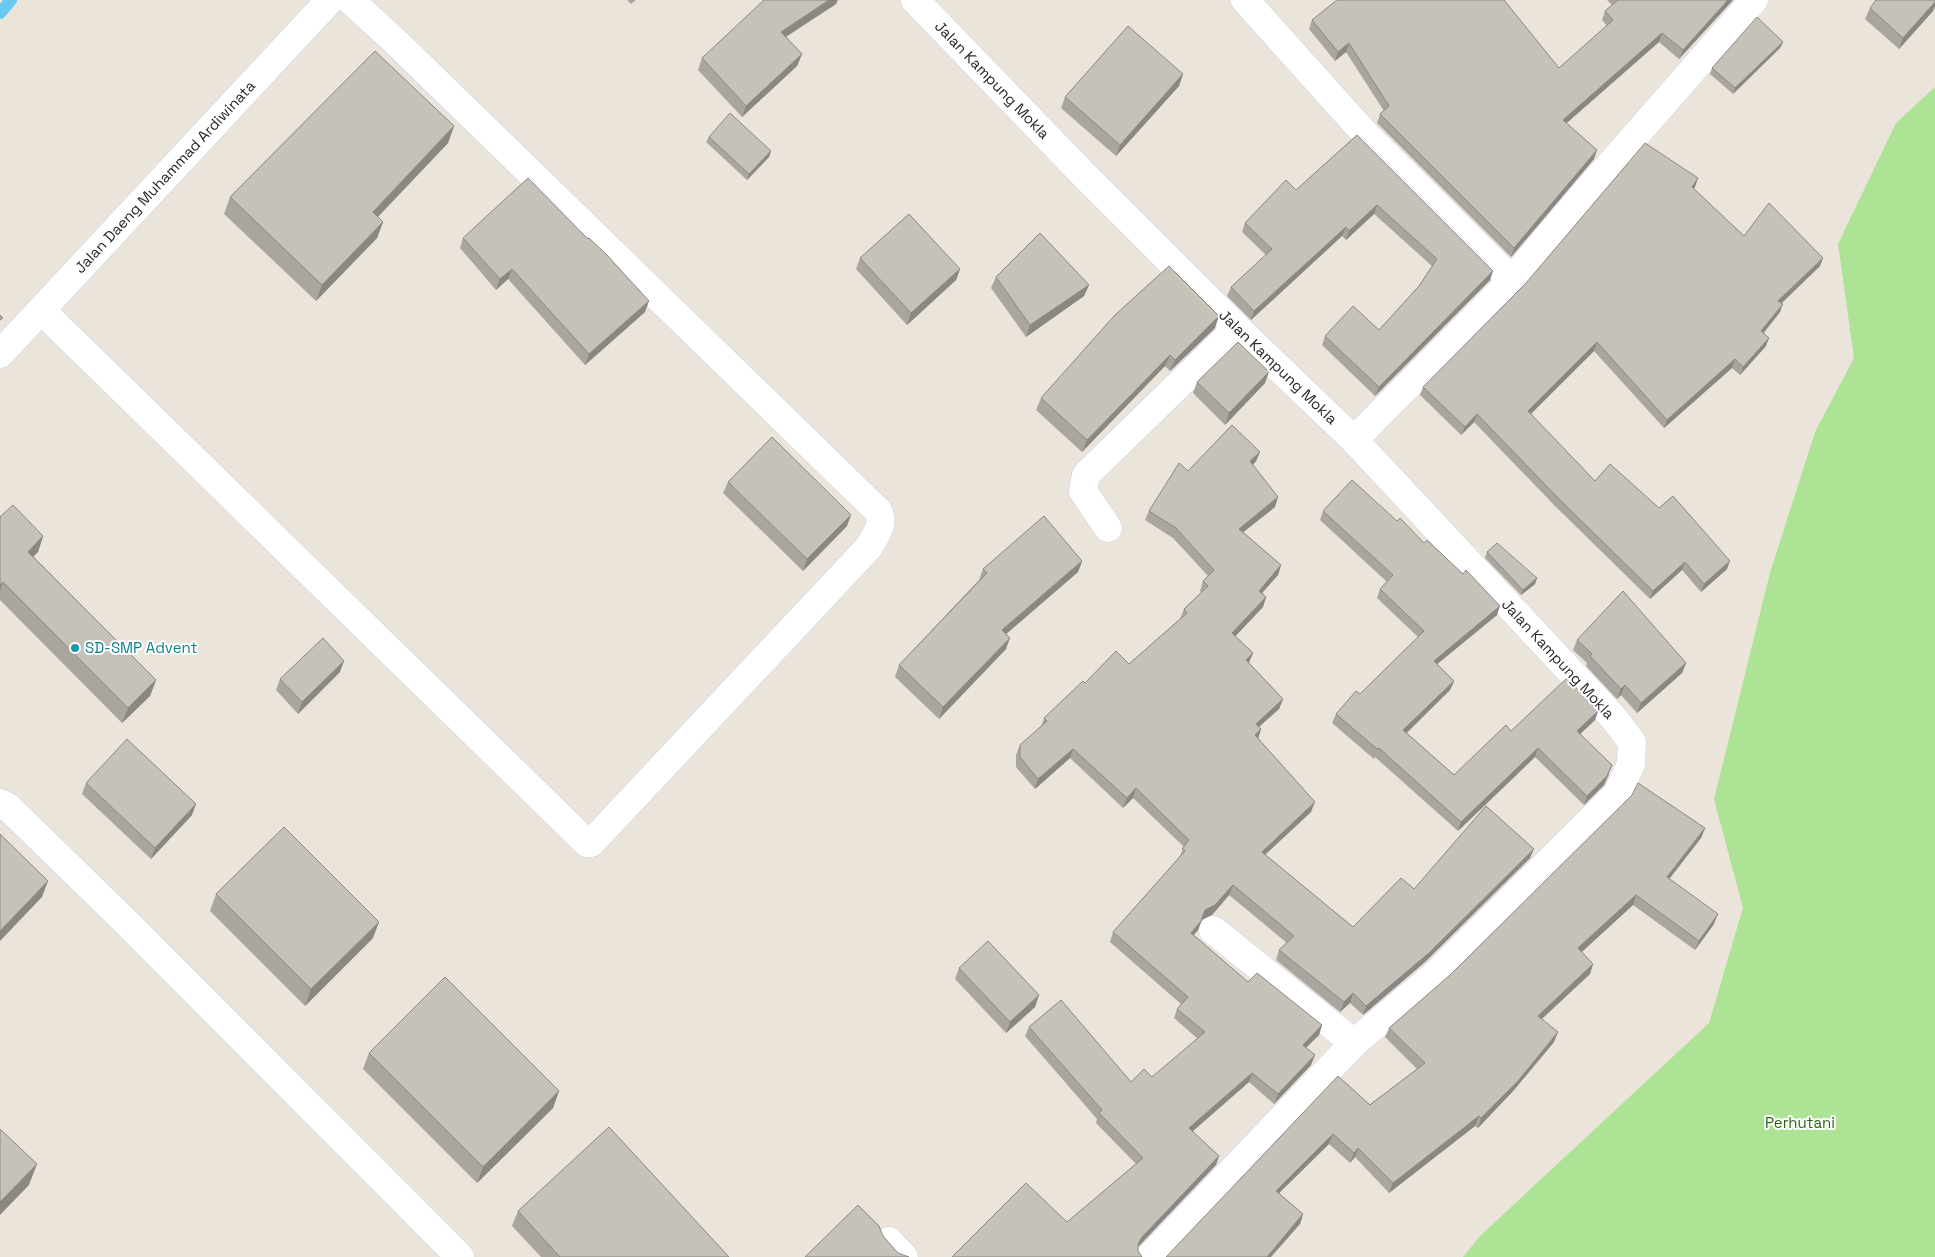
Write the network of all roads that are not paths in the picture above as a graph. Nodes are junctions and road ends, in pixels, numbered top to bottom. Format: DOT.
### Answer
graph roads {
  1 [pos="330,0"];
  2 [pos="350,0"];
  3 [pos="915,0"];
  4 [pos="1245,0"];
  5 [pos="1754,0"];
  6 [pos="1512,280"];
  7 [pos="41,310"];
  8 [pos="1237,328"];
  9 [pos="0,354"];
  10 [pos="1354,440"];
  11 [pos="1108,528"];
  12 [pos="0,804"];
  13 [pos="1213,930"];
  14 [pos="1354,1043"];
  15 [pos="460,1257"];
  16 [pos="1150,1257"];
  1 -- 7 [label="street, Jalan Daeng Muhammad Ardiwinata"];
  2 -- 7 [label="street"];
  3 -- 8 [label="street, Jalan Kampung Mokla"];
  4 -- 6 [label="street"];
  5 -- 6 [label="street"];
  6 -- 10 [label="street"];
  7 -- 9 [label="street, Jalan Daeng Muhammad Ardiwinata"];
  8 -- 10 [label="street, Jalan Kampung Mokla"];
  8 -- 11 [label="street"];
  10 -- 14 [label="street, Jalan Kampung Mokla"];
  12 -- 15 [label="street"];
  13 -- 14 [label="street"];
  14 -- 16 [label="street"];
}
